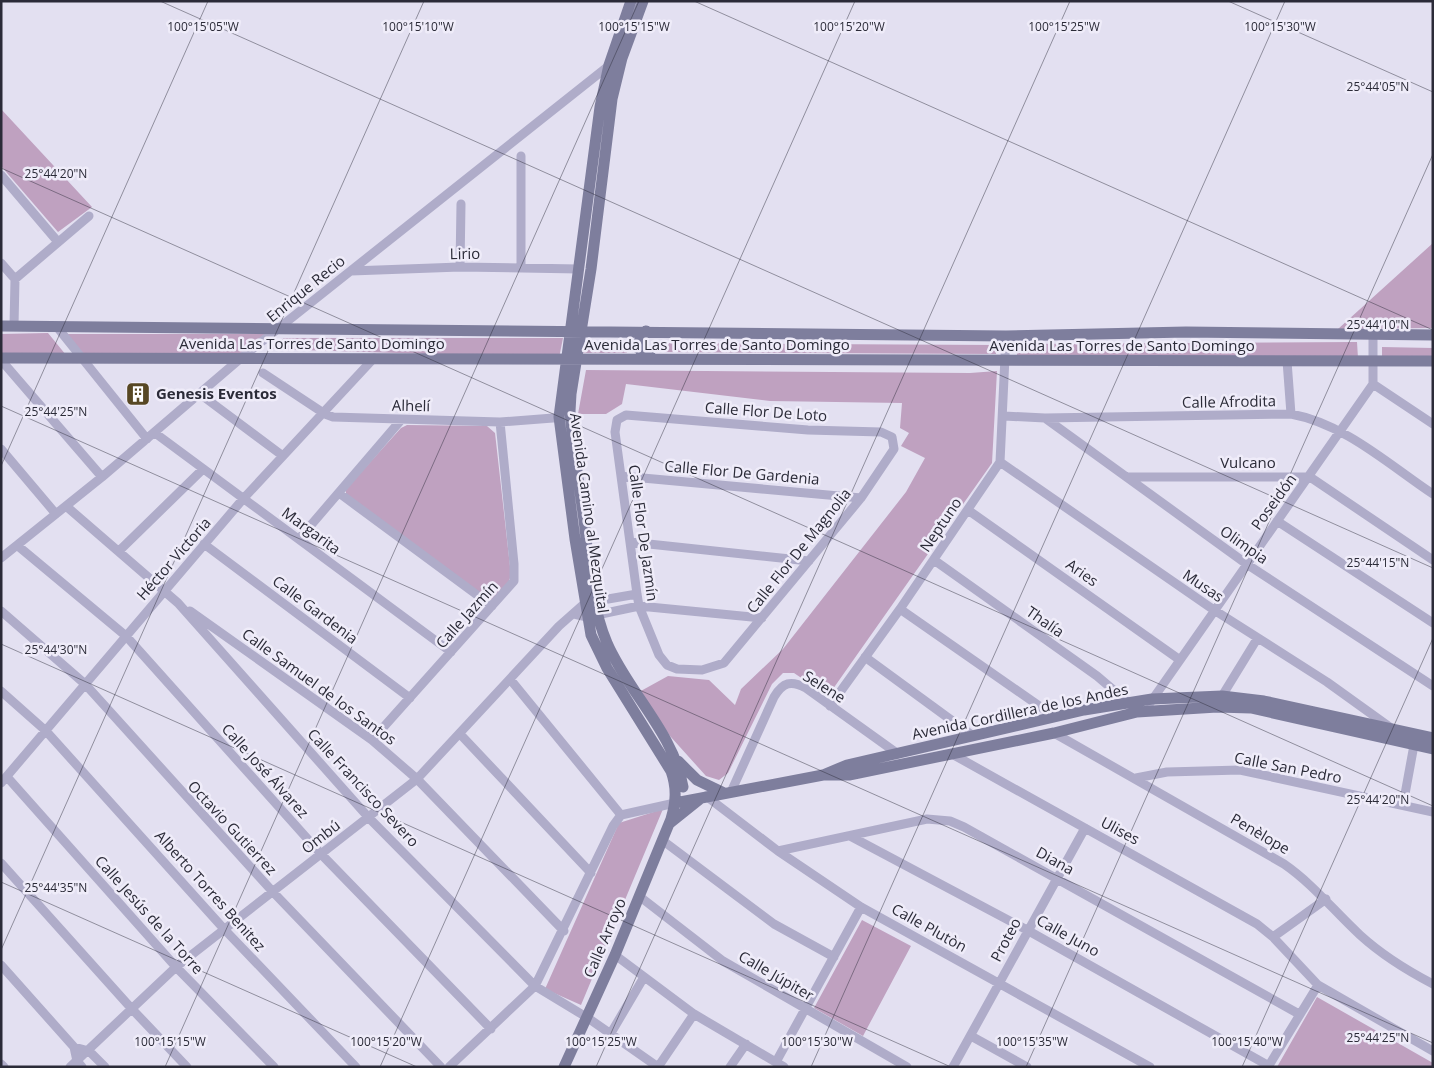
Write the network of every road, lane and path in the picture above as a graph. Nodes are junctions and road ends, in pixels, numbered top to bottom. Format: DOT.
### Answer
graph roads {
  1 [pos="631,1"];
  2 [pos="642,1"];
  3 [pos="615,64"];
  4 [pos="521,156"];
  5 [pos="1,176"];
  6 [pos="461,204"];
  7 [pos="89,216"];
  8 [pos="58,242"];
  9 [pos="1,263"];
  10 [pos="460,267"];
  11 [pos="521,267"];
  12 [pos="579,269"];
  13 [pos="351,271"];
  14 [pos="15,279"];
  15 [pos="1,326"];
  16 [pos="14,326"];
  17 [pos="57,326"];
  18 [pos="278,329"];
  19 [pos="570,331"];
  20 [pos="582,331"];
  21 [pos="646,331"];
  22 [pos="1373,333"];
  23 [pos="1433,334"];
  24 [pos="1006,336"];
  25 [pos="80,358"];
  26 [pos="241,358"];
  27 [pos="374,358"];
  28 [pos="1,359"];
  29 [pos="572,359"];
  30 [pos="653,359"];
  31 [pos="1373,360"];
  32 [pos="1287,361"];
  33 [pos="1433,361"];
  34 [pos="1006,362"];
  35 [pos="263,373"];
  36 [pos="1373,384"];
  37 [pos="200,394"];
  38 [pos="325,414"];
  39 [pos="1291,414"];
  40 [pos="1004,416"];
  41 [pos="565,417"];
  42 [pos="618,418"];
  43 [pos="1045,418"];
  44 [pos="401,420"];
  45 [pos="500,422"];
  46 [pos="1433,424"];
  47 [pos="1340,431"];
  48 [pos="151,436"];
  49 [pos="1,449"];
  50 [pos="891,455"];
  51 [pos="283,456"];
  52 [pos="1000,462"];
  53 [pos="202,470"];
  54 [pos="621,476"];
  55 [pos="102,477"];
  56 [pos="1128,477"];
  57 [pos="1310,477"];
  58 [pos="339,493"];
  59 [pos="1433,494"];
  60 [pos="861,498"];
  61 [pos="243,499"];
  62 [pos="66,506"];
  63 [pos="968,510"];
  64 [pos="56,514"];
  65 [pos="1277,521"];
  66 [pos="299,539"];
  67 [pos="630,542"];
  68 [pos="204,544"];
  69 [pos="18,546"];
  70 [pos="118,551"];
  71 [pos="3,554"];
  72 [pos="809,560"];
  73 [pos="934,560"];
  74 [pos="1433,560"];
  75 [pos="1248,565"];
  76 [pos="164,590"];
  77 [pos="637,594"];
  78 [pos="590,602"];
  79 [pos="178,603"];
  80 [pos="492,606"];
  81 [pos="639,606"];
  82 [pos="900,609"];
  83 [pos="1214,610"];
  84 [pos="1,611"];
  85 [pos="574,614"];
  86 [pos="592,616"];
  87 [pos="762,618"];
  88 [pos="1433,623"];
  89 [pos="126,636"];
  90 [pos="1258,639"];
  91 [pos="451,652"];
  92 [pos="865,657"];
  93 [pos="1180,660"];
  94 [pos="724,662"];
  95 [pos="510,679"];
  96 [pos="85,684"];
  97 [pos="1433,686"];
  98 [pos="1,691"];
  99 [pos="1222,696"];
  100 [pos="410,698"];
  101 [pos="1152,699"];
  102 [pos="1128,703"];
  103 [pos="830,706"];
  104 [pos="1142,711"];
  105 [pos="1055,718"];
  106 [pos="1393,729"];
  107 [pos="46,731"];
  108 [pos="1054,732"];
  109 [pos="460,734"];
  110 [pos="973,736"];
  111 [pos="1433,738"];
  112 [pos="372,740"];
  113 [pos="1414,745"];
  114 [pos="1433,749"];
  115 [pos="898,754"];
  116 [pos="952,754"];
  117 [pos="674,757"];
  118 [pos="823,775"];
  119 [pos="1136,778"];
  120 [pos="417,779"];
  121 [pos="4,780"];
  122 [pos="728,793"];
  123 [pos="704,797"];
  124 [pos="681,798"];
  125 [pos="1403,805"];
  126 [pos="1433,812"];
  127 [pos="621,815"];
  128 [pos="370,818"];
  129 [pos="670,822"];
  130 [pos="1085,828"];
  131 [pos="850,836"];
  132 [pos="662,840"];
  133 [pos="778,851"];
  134 [pos="321,854"];
  135 [pos="1,863"];
  136 [pos="591,873"];
  137 [pos="1056,878"];
  138 [pos="273,892"];
  139 [pos="639,896"];
  140 [pos="1326,899"];
  141 [pos="861,907"];
  142 [pos="224,929"];
  143 [pos="1027,930"];
  144 [pos="564,931"];
  145 [pos="1273,937"];
  146 [pos="615,955"];
  147 [pos="834,957"];
  148 [pos="1,965"];
  149 [pos="176,967"];
  150 [pos="644,977"];
  151 [pos="999,982"];
  152 [pos="1433,984"];
  153 [pos="1318,985"];
  154 [pos="535,986"];
  155 [pos="131,1008"];
  156 [pos="806,1009"];
  157 [pos="694,1014"];
  158 [pos="1299,1014"];
  159 [pos="588,1018"];
  160 [pos="491,1029"];
  161 [pos="611,1033"];
  162 [pos="970,1036"];
  163 [pos="746,1044"];
  164 [pos="74,1047"];
  165 [pos="89,1051"];
  166 [pos="1433,1051"];
  167 [pos="1,1064"];
  168 [pos="780,1064"];
  169 [pos="77,1065"];
  170 [pos="1269,1066"];
  171 [pos="4,1067"];
  172 [pos="105,1067"];
  173 [pos="187,1067"];
  174 [pos="274,1067"];
  175 [pos="356,1067"];
  176 [pos="441,1067"];
  177 [pos="449,1067"];
  178 [pos="564,1067"];
  179 [pos="658,1067"];
  180 [pos="730,1067"];
  181 [pos="907,1067"];
  182 [pos="953,1067"];
  183 [pos="1027,1067"];
  184 [pos="1150,1067"];
  1 -- 3 [label="street, Avenida Camino al Mezquital"];
  2 -- 3 [label="street, Avenida Camino al Mezquital"];
  3 -- 12 [label="street, Avenida Camino al Mezquital"];
  3 -- 13 [label="street, Enrique Recio"];
  3 -- 20 [label="street, Avenida Camino al Mezquital"];
  4 -- 11 [label="street"];
  5 -- 8 [label="street"];
  6 -- 10 [label="street"];
  7 -- 8 [label="street"];
  8 -- 14 [label="street"];
  9 -- 14 [label="street"];
  10 -- 11 [label="street, Lirio"];
  10 -- 13 [label="street, Lirio"];
  11 -- 12 [label="street, Lirio"];
  12 -- 19 [label="street, Avenida Camino al Mezquital"];
  13 -- 18 [label="street, Enrique Recio"];
  14 -- 16 [label="street"];
  15 -- 16 [label="street, Avenida Las Torres de Santo Domingo"];
  16 -- 17 [label="street, Avenida Las Torres de Santo Domingo"];
  17 -- 18 [label="street, Avenida Las Torres de Santo Domingo"];
  17 -- 25 [label="street, Margarita"];
  18 -- 19 [label="street, Avenida Las Torres de Santo Domingo"];
  18 -- 26 [label="street, Enrique Recio"];
  19 -- 20 [label="street, Avenida Las Torres de Santo Domingo"];
  19 -- 29 [label="street, Avenida Camino al Mezquital"];
  20 -- 21 [label="street, Avenida Las Torres de Santo Domingo"];
  20 -- 29 [label="street, Avenida Camino al Mezquital"];
  21 -- 24 [label="street, Avenida Las Torres de Santo Domingo"];
  21 -- 30 [label="street"];
  22 -- 23 [label="street, Avenida Las Torres de Santo Domingo"];
  22 -- 24 [label="street, Avenida Las Torres de Santo Domingo"];
  22 -- 31 [label="street"];
  24 -- 34 [label="street, Neptuno"];
  25 -- 26 [label="street, Avenida Las Torres de Santo Domingo"];
  25 -- 28 [label="street, Avenida Las Torres de Santo Domingo"];
  25 -- 48 [label="street, Margarita"];
  26 -- 27 [label="street, Avenida Las Torres de Santo Domingo"];
  26 -- 37 [label="street, Enrique Recio"];
  27 -- 29 [label="street, Avenida Las Torres de Santo Domingo"];
  27 -- 38 [label="street, Héctor Victoria"];
  28 -- 55 [label="street"];
  29 -- 30 [label="street, Avenida Las Torres de Santo Domingo"];
  29 -- 41 [label="street, Avenida Camino al Mezquital"];
  30 -- 34 [label="street, Avenida Las Torres de Santo Domingo"];
  31 -- 32 [label="street, Avenida Las Torres de Santo Domingo"];
  31 -- 33 [label="street, Avenida Las Torres de Santo Domingo"];
  31 -- 36 [label="street"];
  32 -- 34 [label="street, Avenida Las Torres de Santo Domingo"];
  32 -- 39 [label="street"];
  34 -- 40 [label="street, Neptuno"];
  35 -- 38 [label="street, Alhelí"];
  36 -- 46 [label="street"];
  36 -- 47 [label="street, Poseidón"];
  37 -- 48 [label="street, Enrique Recio"];
  37 -- 51 [label="street"];
  38 -- 44 [label="street, Alhelí"];
  38 -- 51 [label="street, Héctor Victoria"];
  39 -- 43 [label="street, Calle Afrodita"];
  39 -- 47 [label="street, Calle Afrodita"];
  40 -- 43 [label="street, Calle Afrodita"];
  40 -- 52 [label="street, Neptuno"];
  41 -- 45 [label="street, Alhelí"];
  41 -- 78 [label="street, Avenida Camino al Mezquital"];
  42 -- 50 [label="street, Calle Flor De Loto"];
  42 -- 54 [label="street, Calle Flor De Jazmín"];
  43 -- 56 [label="street, Olimpia"];
  44 -- 45 [label="street, Alhelí"];
  44 -- 58 [label="street"];
  45 -- 80 [label="street, Calle Jazmín"];
  47 -- 57 [label="street, Poseidón"];
  47 -- 59 [label="street, Calle Afrodita"];
  48 -- 53 [label="street, Margarita"];
  48 -- 55 [label="street, Enrique Recio"];
  49 -- 64 [label="street"];
  50 -- 60 [label="street, Calle Flor De Magnolia"];
  51 -- 61 [label="street, Héctor Victoria"];
  52 -- 63 [label="street, Neptuno"];
  52 -- 83 [label="street, Musas"];
  53 -- 61 [label="street, Margarita"];
  53 -- 70 [label="street"];
  54 -- 60 [label="street, Calle Flor De Gardenia"];
  54 -- 67 [label="street, Calle Flor De Jazmín"];
  55 -- 62 [label="street, Enrique Recio"];
  56 -- 57 [label="street, Vulcano"];
  56 -- 75 [label="street, Olimpia"];
  57 -- 65 [label="street, Poseidón"];
  57 -- 74 [label="street"];
  58 -- 66 [label="street"];
  58 -- 80 [label="street"];
  60 -- 72 [label="street, Calle Flor De Magnolia"];
  61 -- 66 [label="street, Margarita"];
  61 -- 68 [label="street, Héctor Victoria"];
  62 -- 64 [label="street, Enrique Recio"];
  62 -- 70 [label="street, Calle Francisco Severo"];
  63 -- 73 [label="street, Neptuno"];
  63 -- 93 [label="street, Aries"];
  64 -- 69 [label="street, Enrique Recio"];
  65 -- 75 [label="street, Poseidón"];
  65 -- 88 [label="street"];
  66 -- 91 [label="street, Margarita"];
  67 -- 72 [label="street"];
  67 -- 77 [label="street, Calle Flor De Jazmín"];
  68 -- 76 [label="street, Héctor Victoria"];
  68 -- 100 [label="street, Calle Gardenia"];
  69 -- 71 [label="street, Enrique Recio"];
  69 -- 89 [label="street, Calle José Álvarez"];
  70 -- 76 [label="street, Calle Francisco Severo"];
  72 -- 87 [label="street, Calle Flor De Magnolia"];
  73 -- 82 [label="street, Neptuno"];
  73 -- 102 [label="street, Thalía"];
  75 -- 83 [label="street, Poseidón"];
  75 -- 97 [label="street, Olimpia"];
  76 -- 79 [label="street, Calle Francisco Severo"];
  76 -- 89 [label="street, Héctor Victoria"];
  77 -- 78 [label="street"];
  77 -- 81 [label="street, Calle Flor De Jazmín"];
  78 -- 85 [label="street, Ombú"];
  78 -- 86 [label="street, Avenida Camino al Mezquital"];
  79 -- 112 [label="street, Calle Samuel de los Santos"];
  79 -- 128 [label="street, Calle Francisco Severo"];
  80 -- 91 [label="street, Calle Jazmín"];
  81 -- 86 [label="street"];
  81 -- 87 [label="street"];
  81 -- 94 [label="street, Calle Flor De Jazmín"];
  82 -- 92 [label="street, Neptuno"];
  82 -- 105 [label="street"];
  83 -- 90 [label="street, Musas"];
  83 -- 93 [label="street, Poseidón"];
  84 -- 96 [label="street, Octavio Gutierrez"];
  85 -- 86 [label="street"];
  85 -- 95 [label="street, Ombú"];
  86 -- 117 [label="street, Avenida Camino al Mezquital"];
  86 -- 124 [label="street, Avenida Camino al Mezquital"];
  87 -- 94 [label="street, Calle Flor De Magnolia"];
  89 -- 96 [label="street, Héctor Victoria"];
  89 -- 134 [label="street, Calle José Álvarez"];
  90 -- 99 [label="street"];
  90 -- 106 [label="street, Musas"];
  91 -- 100 [label="street, Calle Jazmín"];
  92 -- 103 [label="street, Neptuno"];
  92 -- 110 [label="street"];
  93 -- 101 [label="street, Poseidón"];
  95 -- 109 [label="street, Ombú"];
  95 -- 127 [label="street"];
  96 -- 107 [label="street, Héctor Victoria"];
  96 -- 138 [label="street, Octavio Gutierrez"];
  98 -- 107 [label="street, Alberto Torres Benitez"];
  99 -- 101 [label="street, Avenida Cordillera de los Andes"];
  99 -- 106 [label="street, Avenida Cordillera de los Andes"];
  100 -- 112 [label="street, Calle Jazmín"];
  101 -- 102 [label="street, Avenida Cordillera de los Andes"];
  101 -- 104 [label="street, Poseidón"];
  102 -- 104 [label="street, Thalía"];
  102 -- 105 [label="street, Avenida Cordillera de los Andes"];
  103 -- 115 [label="street, Selene"];
  103 -- 122 [label="street, Selene"];
  104 -- 108 [label="street, Avenida Cordillera de los Andes"];
  104 -- 113 [label="street, Avenida Cordillera de los Andes"];
  105 -- 110 [label="street, Avenida Cordillera de los Andes"];
  106 -- 111 [label="street, Avenida Cordillera de los Andes"];
  107 -- 121 [label="street, Héctor Victoria"];
  107 -- 142 [label="street, Alberto Torres Benitez"];
  108 -- 116 [label="street, Avenida Cordillera de los Andes"];
  108 -- 119 [label="street, Penèlope"];
  109 -- 120 [label="street, Ombú"];
  109 -- 136 [label="street"];
  110 -- 115 [label="street, Avenida Cordillera de los Andes"];
  112 -- 120 [label="street, Calle Samuel de los Santos"];
  113 -- 114 [label="street, Avenida Cordillera de los Andes"];
  113 -- 125 [label="street"];
  115 -- 118 [label="street, Avenida Cordillera de los Andes"];
  116 -- 118 [label="street, Avenida Cordillera de los Andes"];
  116 -- 130 [label="street, Ulises"];
  117 -- 122 [label="street"];
  117 -- 124 [label="street, Avenida Camino al Mezquital"];
  118 -- 122 [label="street, Avenida Cordillera de los Andes"];
  119 -- 125 [label="street, Calle San Pedro"];
  119 -- 140 [label="street, Penèlope"];
  120 -- 128 [label="street, Ombú"];
  120 -- 144 [label="street, Calle Samuel de los Santos"];
  121 -- 149 [label="street, Calle Jesús de la Torre"];
  122 -- 123 [label="street, Avenida Cordillera de los Andes"];
  123 -- 124 [label="street, Avenida Cordillera de los Andes"];
  123 -- 129 [label="street"];
  123 -- 133 [label="street, Calle Plutòn"];
  124 -- 127 [label="street"];
  124 -- 129 [label="street, Calle Arroyo"];
  125 -- 126 [label="street, Calle San Pedro"];
  127 -- 136 [label="street"];
  128 -- 134 [label="street, Ombú"];
  128 -- 154 [label="street, Calle Francisco Severo"];
  129 -- 132 [label="street, Calle Arroyo"];
  130 -- 137 [label="street, Proteo"];
  130 -- 145 [label="street, Ulises"];
  131 -- 133 [label="street, Diana"];
  131 -- 137 [label="street, Diana"];
  131 -- 143 [label="street, Calle Juno"];
  132 -- 139 [label="street, Calle Arroyo"];
  132 -- 147 [label="street"];
  133 -- 141 [label="street, Calle Plutòn"];
  134 -- 138 [label="street, Ombú"];
  134 -- 160 [label="street, Calle José Álvarez"];
  135 -- 155 [label="street"];
  136 -- 144 [label="street"];
  137 -- 143 [label="street, Proteo"];
  137 -- 158 [label="street, Diana"];
  138 -- 142 [label="street, Ombú"];
  138 -- 176 [label="street, Octavio Gutierrez"];
  139 -- 146 [label="street, Calle Arroyo"];
  139 -- 156 [label="street, Calle Júpiter"];
  140 -- 145 [label="street"];
  140 -- 152 [label="street, Penèlope"];
  141 -- 147 [label="street"];
  141 -- 151 [label="street, Calle Plutòn"];
  142 -- 149 [label="street, Ombú"];
  142 -- 175 [label="street, Alberto Torres Benitez"];
  143 -- 151 [label="street, Proteo"];
  143 -- 170 [label="street, Calle Juno"];
  144 -- 154 [label="street"];
  145 -- 153 [label="street, Ulises"];
  146 -- 150 [label="street"];
  146 -- 159 [label="street, Calle Arroyo"];
  147 -- 156 [label="street"];
  148 -- 164 [label="street"];
  149 -- 155 [label="street, Ombú"];
  149 -- 174 [label="street, Calle Jesús de la Torre"];
  150 -- 157 [label="street"];
  150 -- 161 [label="street"];
  151 -- 162 [label="street, Proteo"];
  151 -- 184 [label="street, Calle Plutòn"];
  153 -- 158 [label="street"];
  153 -- 166 [label="street, Ulises"];
  154 -- 159 [label="street, Calle Francisco Severo"];
  154 -- 160 [label="street"];
  155 -- 165 [label="street, Ombú"];
  155 -- 173 [label="street"];
  156 -- 168 [label="street"];
  156 -- 181 [label="street, Calle Júpiter"];
  157 -- 163 [label="street"];
  157 -- 179 [label="street"];
  158 -- 170 [label="street"];
  159 -- 161 [label="street, Calle Francisco Severo"];
  159 -- 178 [label="street, Calle Arroyo"];
  160 -- 177 [label="street"];
  161 -- 179 [label="street, Calle Francisco Severo"];
  162 -- 182 [label="street, Proteo"];
  162 -- 183 [label="street"];
  163 -- 168 [label="street"];
  163 -- 180 [label="street"];
  164 -- 165 [label="street"];
  164 -- 169 [label="street"];
  165 -- 169 [label="street, Ombú"];
  165 -- 172 [label="street"];
  167 -- 171 [label="street"];
}
